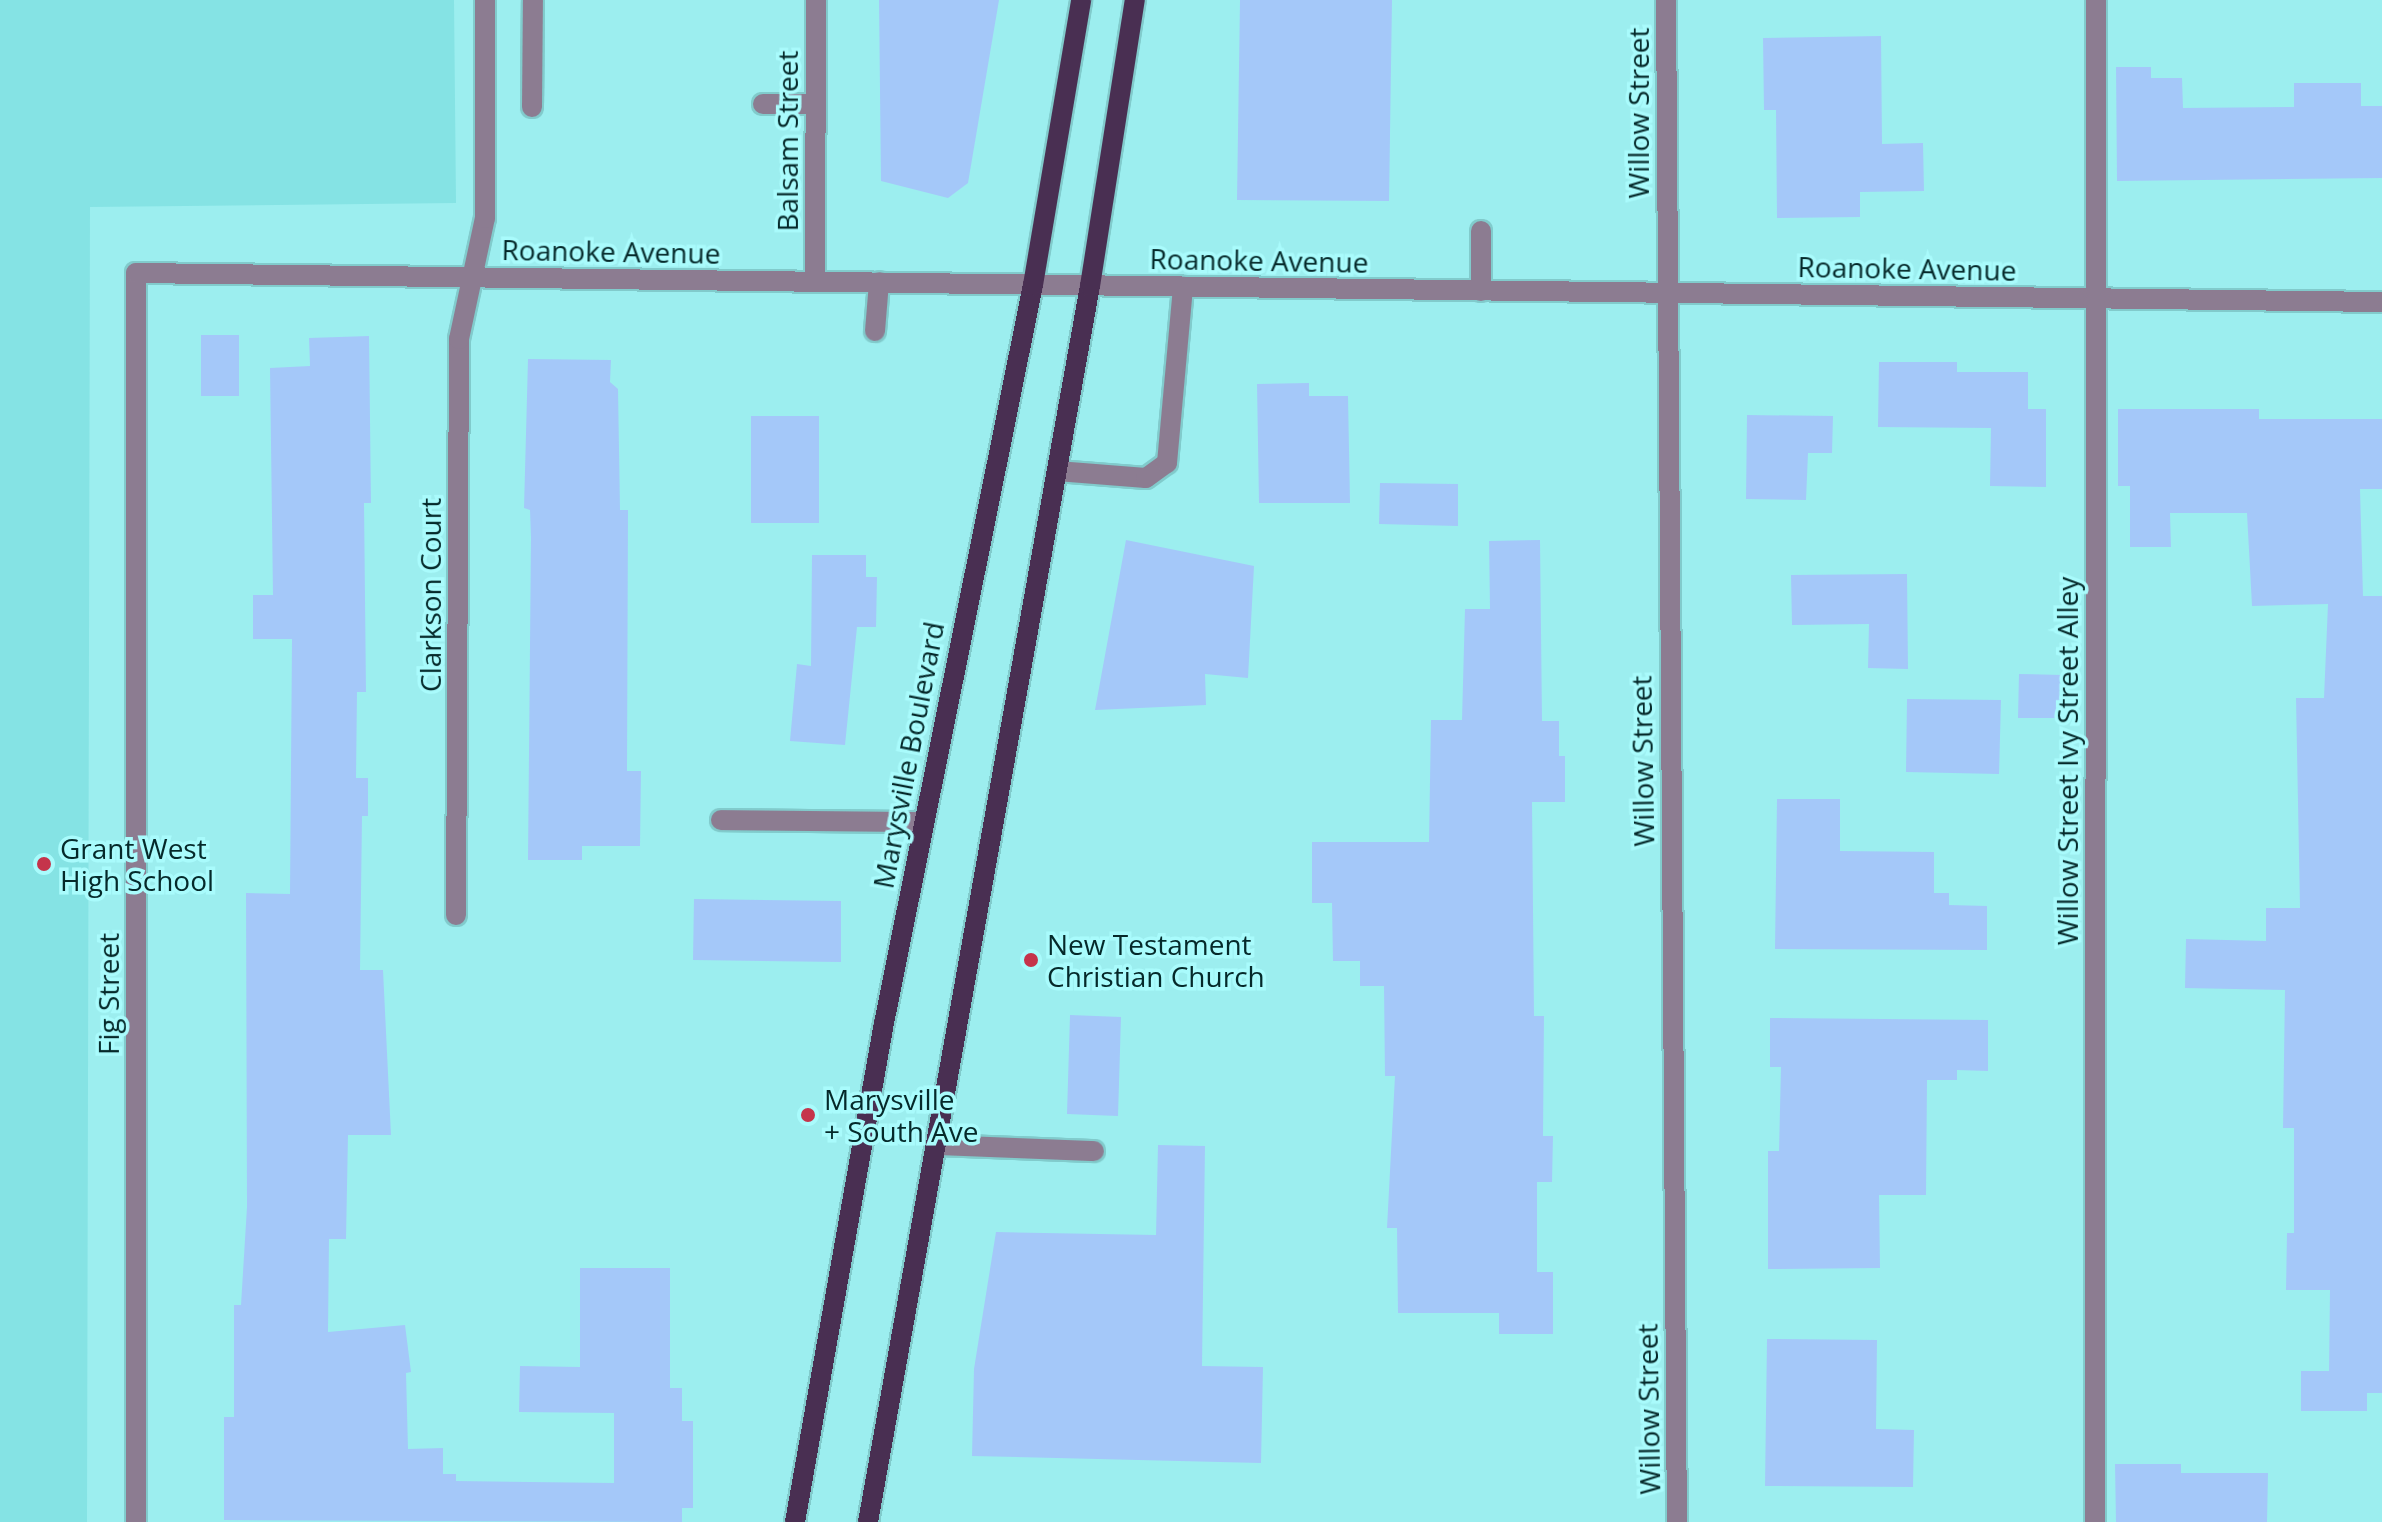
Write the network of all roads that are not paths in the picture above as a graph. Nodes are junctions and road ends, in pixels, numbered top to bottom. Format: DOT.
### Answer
graph roads {
  1 [pos="485,0"];
  2 [pos="533,0"];
  3 [pos="816,0"];
  4 [pos="1081,0"];
  5 [pos="1135,0"];
  6 [pos="1666,0"];
  7 [pos="2096,0"];
  8 [pos="763,104"];
  9 [pos="815,104"];
  10 [pos="532,107"];
  11 [pos="1481,231"];
  12 [pos="136,273"];
  13 [pos="472,278"];
  14 [pos="815,282"];
  15 [pos="879,282"];
  16 [pos="1033,285"];
  17 [pos="1090,286"];
  18 [pos="1183,287"];
  19 [pos="1481,291"];
  20 [pos="1665,293"];
  21 [pos="2095,298"];
  22 [pos="2382,302"];
  23 [pos="875,331"];
  24 [pos="1057,471"];
  25 [pos="721,820"];
  26 [pos="923,822"];
  27 [pos="456,915"];
  28 [pos="936,1145"];
  29 [pos="1094,1151"];
  30 [pos="136,1522"];
  31 [pos="795,1522"];
  32 [pos="868,1522"];
  33 [pos="1677,1522"];
  34 [pos="2095,1522"];
  1 -- 13 [label="street, Clarkson Court"];
  2 -- 10 [label="street"];
  3 -- 9 [label="street, Balsam Street"];
  4 -- 16 [label="main road, Marysville Boulevard"];
  5 -- 17 [label="main road"];
  6 -- 20 [label="street, Willow Street"];
  7 -- 21 [label="street, Willow Street Ivy Street Alley"];
  8 -- 9 [label="street"];
  9 -- 14 [label="street, Balsam Street"];
  11 -- 19 [label="street"];
  12 -- 13 [label="street, Roanoke Avenue"];
  12 -- 30 [label="street, Fig Street"];
  13 -- 14 [label="street, Roanoke Avenue"];
  13 -- 27 [label="street, Clarkson Court"];
  14 -- 15 [label="street, Roanoke Avenue"];
  15 -- 16 [label="street, Roanoke Avenue"];
  15 -- 23 [label="street"];
  16 -- 17 [label="street, Roanoke Avenue"];
  16 -- 26 [label="main road, Marysville Boulevard"];
  17 -- 18 [label="street, Roanoke Avenue"];
  17 -- 24 [label="main road"];
  18 -- 19 [label="street, Roanoke Avenue"];
  18 -- 24 [label="street"];
  19 -- 20 [label="street, Roanoke Avenue"];
  20 -- 21 [label="street, Roanoke Avenue"];
  20 -- 33 [label="street, Willow Street"];
  21 -- 22 [label="street, Roanoke Avenue"];
  21 -- 34 [label="street, Willow Street Ivy Street Alley"];
  24 -- 28 [label="main road"];
  25 -- 26 [label="street"];
  26 -- 31 [label="main road, Marysville Boulevard"];
  28 -- 29 [label="street"];
  28 -- 32 [label="main road"];
}
